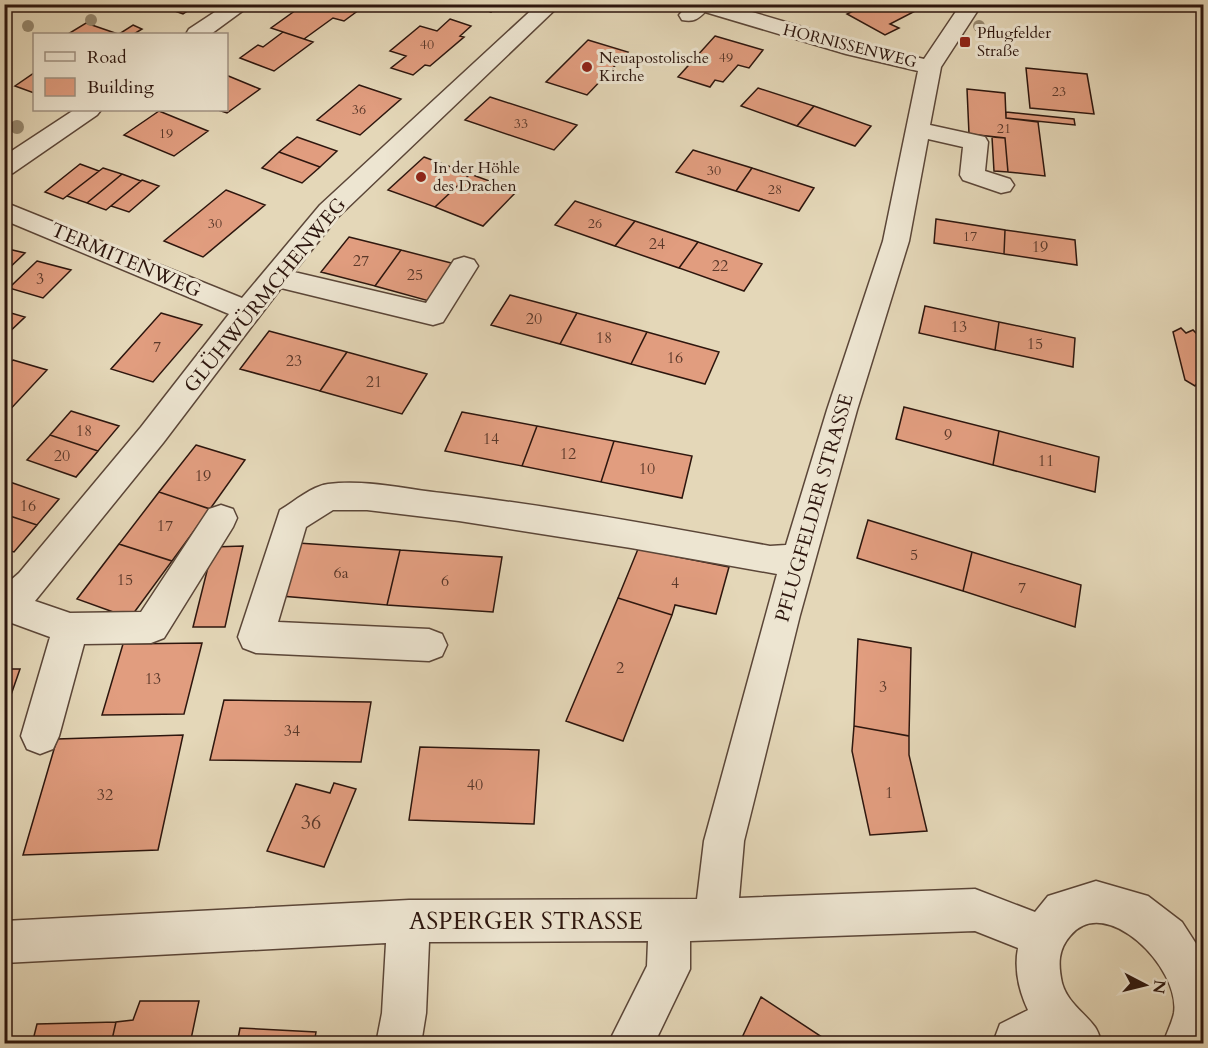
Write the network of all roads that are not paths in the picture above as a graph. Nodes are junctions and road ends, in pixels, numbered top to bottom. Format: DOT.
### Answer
graph roads {
  1 [pos="242,4"];
  2 [pos="551,4"];
  3 [pos="972,4"];
  4 [pos="787,8"];
  5 [pos="696,10"];
  6 [pos="784,30"];
  7 [pos="198,33"];
  8 [pos="930,67"];
  9 [pos="88,111"];
  10 [pos="918,130"];
  11 [pos="4,168"];
  12 [pos="1001,185"];
  13 [pos="4,210"];
  14 [pos="464,266"];
  15 [pos="274,277"];
  16 [pos="247,311"];
  17 [pos="221,518"];
  18 [pos="799,558"];
  19 [pos="6,607"];
  20 [pos="70,629"];
  21 [pos="429,645"];
  22 [pos="40,736"];
  23 [pos="670,920"];
  24 [pos="716,920"];
  25 [pos="409,921"];
  26 [pos="1042,936"];
  27 [pos="4,942"];
  28 [pos="1197,1017"];
  29 [pos="1069,1031"];
  30 [pos="1016,1040"];
  31 [pos="398,1044"];
  32 [pos="630,1044"];
  1 -- 7 [label="street"];
  2 -- 15 [label="street, GLÜHWÜRMCHENWEG"];
  3 -- 8 [label="street, PFLUGFELDER STRASSE"];
  4 -- 6 [label="street"];
  5 -- 6 [label="street, HORNISSENWEG"];
  6 -- 8 [label="street, HORNISSENWEG"];
  8 -- 10 [label="street, PFLUGFELDER STRASSE"];
  9 -- 11 [label="street"];
  10 -- 12 [label="street"];
  10 -- 18 [label="street, PFLUGFELDER STRASSE"];
  13 -- 16 [label="street, TERMITENWEG"];
  14 -- 15 [label="street"];
  15 -- 16 [label="street, GLÜHWÜRMCHENWEG"];
  16 -- 19 [label="street, GLÜHWÜRMCHENWEG"];
  17 -- 20 [label="street"];
  18 -- 21 [label="street"];
  18 -- 24 [label="street, PFLUGFELDER STRASSE"];
  19 -- 20 [label="street"];
  20 -- 22 [label="street"];
  23 -- 24 [label="street, ASPERGER STRASSE"];
  23 -- 25 [label="street, ASPERGER STRASSE"];
  23 -- 32 [label="street"];
  24 -- 26 [label="street, ASPERGER STRASSE"];
  25 -- 27 [label="street, ASPERGER STRASSE"];
  25 -- 31 [label="street"];
  26 -- 28 [label="street"];
  26 -- 29 [label="street"];
  29 -- 30 [label="street"];
}
